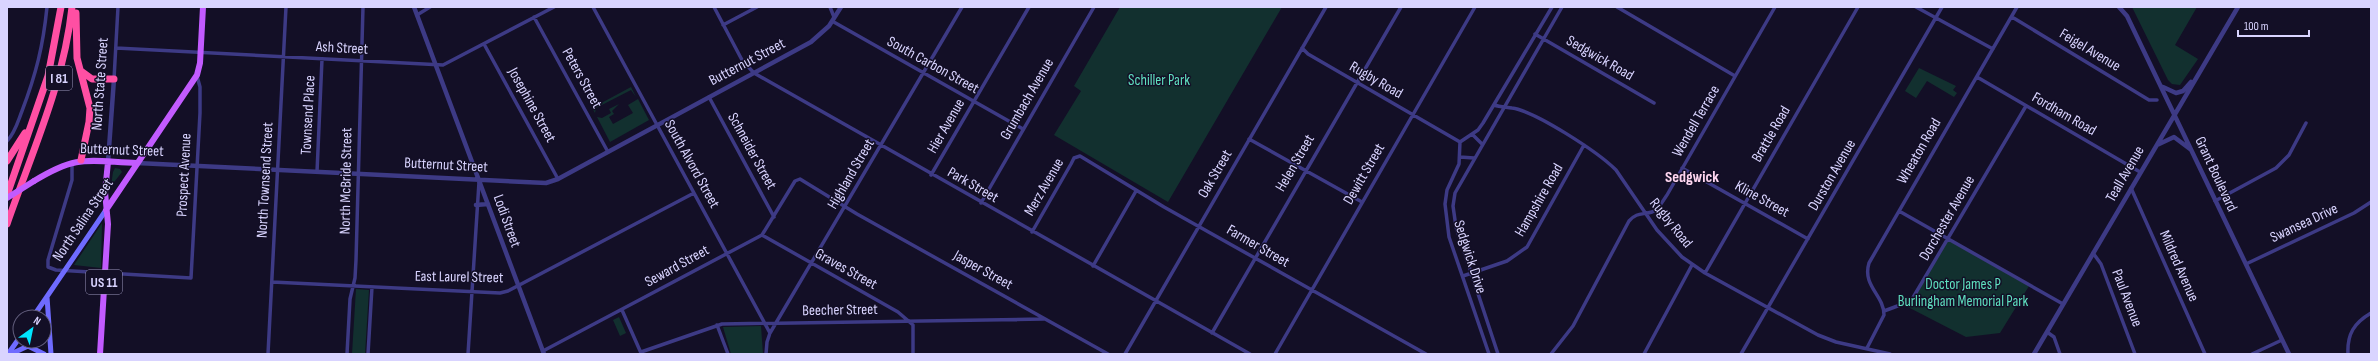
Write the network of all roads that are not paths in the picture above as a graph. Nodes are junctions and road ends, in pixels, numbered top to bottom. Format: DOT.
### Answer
graph roads {
  1 [pos="47,7"];
  2 [pos="60,7"];
  3 [pos="72,7"];
  4 [pos="76,7"];
  5 [pos="118,7"];
  6 [pos="203,7"];
  7 [pos="286,7"];
  8 [pos="363,7"];
  9 [pos="414,7"];
  10 [pos="430,7"];
  11 [pos="554,7"];
  12 [pos="593,7"];
  13 [pos="714,7"];
  14 [pos="757,7"];
  15 [pos="830,7"];
  16 [pos="841,7"];
  17 [pos="962,7"];
  18 [pos="1029,7"];
  19 [pos="1094,7"];
  20 [pos="1326,7"];
  21 [pos="1400,7"];
  22 [pos="1475,7"];
  23 [pos="1552,7"];
  24 [pos="1562,7"];
  25 [pos="1617,7"];
  26 [pos="1775,7"];
  27 [pos="1858,7"];
  28 [pos="1916,7"];
  29 [pos="1942,7"];
  30 [pos="2017,7"];
  31 [pos="2119,7"];
  32 [pos="2238,7"];
  33 [pos="417,15"];
  34 [pos="534,17"];
  35 [pos="2012,17"];
  36 [pos="1936,18"];
  37 [pos="833,19"];
  38 [pos="723,25"];
  39 [pos="1535,34"];
  40 [pos="1543,39"];
  41 [pos="484,44"];
  42 [pos="116,48"];
  43 [pos="1302,48"];
  44 [pos="1993,49"];
  45 [pos="200,54"];
  46 [pos="283,57"];
  47 [pos="322,59"];
  48 [pos="361,61"];
  49 [pos="436,65"];
  50 [pos="80,69"];
  51 [pos="754,73"];
  52 [pos="924,73"];
  53 [pos="197,75"];
  54 [pos="1735,76"];
  55 [pos="1977,76"];
  56 [pos="2196,78"];
  57 [pos="114,79"];
  58 [pos="1357,82"];
  59 [pos="2161,85"];
  60 [pos="709,97"];
  61 [pos="2157,100"];
  62 [pos="974,101"];
  63 [pos="1654,103"];
  64 [pos="1494,106"];
  65 [pos="2026,106"];
  66 [pos="1503,108"];
  67 [pos="36,112"];
  68 [pos="2174,114"];
  69 [pos="1412,115"];
  70 [pos="2306,123"];
  71 [pos="657,125"];
  72 [pos="1023,130"];
  73 [pos="1472,134"];
  74 [pos="1249,139"];
  75 [pos="7,141"];
  76 [pos="1460,142"];
  77 [pos="1482,144"];
  78 [pos="1584,145"];
  79 [pos="881,146"];
  80 [pos="2156,146"];
  81 [pos="2191,150"];
  82 [pos="608,152"];
  83 [pos="1080,156"];
  84 [pos="1460,157"];
  85 [pos="1474,158"];
  86 [pos="81,160"];
  87 [pos="7,161"];
  88 [pos="72,162"];
  89 [pos="108,162"];
  90 [pos="137,163"];
  91 [pos="195,166"];
  92 [pos="1682,168"];
  93 [pos="277,170"];
  94 [pos="1305,170"];
  95 [pos="317,172"];
  96 [pos="2140,172"];
  97 [pos="358,174"];
  98 [pos="931,175"];
  99 [pos="558,178"];
  100 [pos="800,179"];
  101 [pos="479,180"];
  102 [pos="2131,188"];
  103 [pos="1136,191"];
  104 [pos="694,193"];
  105 [pos="7,196"];
  106 [pos="2215,201"];
  107 [pos="1362,202"];
  108 [pos="2371,202"];
  109 [pos="982,203"];
  110 [pos="1745,203"];
  111 [pos="488,204"];
  112 [pos="476,205"];
  113 [pos="846,206"];
  114 [pos="106,210"];
  115 [pos="1899,211"];
  116 [pos="1644,212"];
  117 [pos="774,217"];
  118 [pos="7,224"];
  119 [pos="1198,226"];
  120 [pos="1032,232"];
  121 [pos="762,235"];
  122 [pos="1808,239"];
  123 [pos="1948,240"];
  124 [pos="726,253"];
  125 [pos="2093,254"];
  126 [pos="1254,258"];
  127 [pos="813,264"];
  128 [pos="2246,264"];
  129 [pos="1692,265"];
  130 [pos="1093,266"];
  131 [pos="65,271"];
  132 [pos="105,273"];
  133 [pos="1471,273"];
  134 [pos="1705,273"];
  135 [pos="1463,276"];
  136 [pos="272,282"];
  137 [pos="353,286"];
  138 [pos="519,286"];
  139 [pos="372,287"];
  140 [pos="1311,290"];
  141 [pos="471,292"];
  142 [pos="47,297"];
  143 [pos="1155,301"];
  144 [pos="2063,304"];
  145 [pos="1768,308"];
  146 [pos="39,309"];
  147 [pos="622,310"];
  148 [pos="1884,311"];
  149 [pos="2371,313"];
  150 [pos="1044,319"];
  151 [pos="910,321"];
  152 [pos="765,324"];
  153 [pos="776,324"];
  154 [pos="717,325"];
  155 [pos="1212,332"];
  156 [pos="2047,332"];
  157 [pos="770,333"];
  158 [pos="2282,340"];
  159 [pos="1867,348"];
  160 [pos="544,352"];
  161 [pos="641,353"];
  162 [pos="10,354"];
  163 [pos="44,354"];
  164 [pos="51,354"];
  165 [pos="100,354"];
  166 [pos="268,354"];
  167 [pos="347,354"];
  168 [pos="368,354"];
  169 [pos="468,354"];
  170 [pos="728,354"];
  171 [pos="766,354"];
  172 [pos="913,354"];
  173 [pos="1108,354"];
  174 [pos="1124,354"];
  175 [pos="1250,354"];
  176 [pos="1275,354"];
  177 [pos="1426,354"];
  178 [pos="1489,354"];
  179 [pos="1498,354"];
  180 [pos="1551,354"];
  181 [pos="1644,354"];
  182 [pos="1741,354"];
  183 [pos="1890,354"];
  184 [pos="2034,354"];
  185 [pos="2060,354"];
  186 [pos="2136,354"];
  187 [pos="2205,354"];
  188 [pos="2252,354"];
  189 [pos="2289,354"];
  190 [pos="2348,354"];
  1 -- 75 [label="street"];
  2 -- 67 [label="highway, I 81"];
  3 -- 118 [label="highway, I 81"];
  4 -- 50 [label="highway"];
  5 -- 42 [label="street, North State Street"];
  6 -- 45 [label="main road, North Salina Street"];
  7 -- 46 [label="street, North Townsend Street"];
  8 -- 48 [label="street, North McBride Street"];
  9 -- 33 [label="street, Lodi Street"];
  10 -- 33 [label="street"];
  11 -- 34 [label="street, Ash Street"];
  12 -- 71 [label="street, South Alvord Street"];
  13 -- 38 [label="street, Park Street"];
  14 -- 38 [label="street"];
  15 -- 37 [label="street"];
  16 -- 37 [label="street, Butternut Street"];
  17 -- 52 [label="street, Highland Street"];
  18 -- 62 [label="street, Hier Avenue"];
  19 -- 72 [label="street, Grumbach Avenue"];
  20 -- 43 [label="street, Oak Street"];
  21 -- 58 [label="street, Helen Street"];
  22 -- 69 [label="street, Dewitt Street"];
  23 -- 39 [label="street"];
  24 -- 40 [label="street, Sedgwick Drive"];
  25 -- 54 [label="street"];
  26 -- 54 [label="street, Wendell Terrace"];
  27 -- 110 [label="street, Brattle Road"];
  28 -- 36 [label="street"];
  29 -- 36 [label="street, Durston Avenue"];
  30 -- 35 [label="street, Wheaton Road"];
  31 -- 59 [label="street, Grant Boulevard"];
  32 -- 56 [label="street, Teall Avenue"];
  33 -- 49 [label="street, Lodi Street"];
  34 -- 41 [label="street, Ash Street"];
  34 -- 82 [label="street, Peters Street"];
  35 -- 44 [label="street, Wheaton Road"];
  35 -- 61 [label="street, Feigel Avenue"];
  36 -- 44 [label="street"];
  36 -- 122 [label="street, Durston Avenue"];
  37 -- 51 [label="street, Butternut Street"];
  37 -- 52 [label="street, South Carbon Street"];
  38 -- 51 [label="street, Park Street"];
  39 -- 40 [label="street, Sedgwick Road"];
  39 -- 64 [label="street"];
  40 -- 63 [label="street, Sedgwick Road"];
  40 -- 66 [label="street, Sedgwick Drive"];
  41 -- 49 [label="street, Ash Street"];
  41 -- 99 [label="street, Josephine Street"];
  42 -- 45 [label="street, Ash Street"];
  42 -- 57 [label="street, North State Street"];
  43 -- 58 [label="street, Rugby Road"];
  43 -- 74 [label="street, Oak Street"];
  44 -- 55 [label="street, Wheaton Road"];
  45 -- 46 [label="street, Ash Street"];
  45 -- 53 [label="main road, North Salina Street"];
  46 -- 47 [label="street, Ash Street"];
  46 -- 93 [label="street, North Townsend Street"];
  47 -- 48 [label="street, Ash Street"];
  47 -- 95 [label="street, Townsend Place"];
  48 -- 49 [label="street, Ash Street"];
  48 -- 97 [label="street, North McBride Street"];
  49 -- 101 [label="street, Lodi Street"];
  50 -- 57 [label="highway"];
  50 -- 86 [label="highway"];
  51 -- 60 [label="street, Butternut Street"];
  51 -- 79 [label="street, Park Street"];
  52 -- 62 [label="street, South Carbon Street"];
  52 -- 79 [label="street, Highland Street"];
  53 -- 90 [label="main road, North Salina Street"];
  53 -- 91 [label="street, Prospect Avenue"];
  54 -- 92 [label="street, Wendell Terrace"];
  55 -- 65 [label="street, Fordham Road"];
  55 -- 115 [label="street, Wheaton Road"];
  56 -- 59 [label="street"];
  56 -- 68 [label="street, Teall Avenue"];
  57 -- 89 [label="street, North State Street"];
  58 -- 69 [label="street, Rugby Road"];
  58 -- 94 [label="street, Helen Street"];
  59 -- 68 [label="street, Grant Boulevard"];
  60 -- 71 [label="street, Butternut Street"];
  60 -- 117 [label="street, Schneider Street"];
  62 -- 72 [label="street, South Carbon Street"];
  62 -- 98 [label="street, Hier Avenue"];
  64 -- 66 [label="street, Rugby Road"];
  64 -- 73 [label="street"];
  65 -- 96 [label="street, Fordham Road"];
  65 -- 123 [label="street, Dorchester Avenue"];
  66 -- 77 [label="street, Sedgwick Drive"];
  66 -- 78 [label="street, Rugby Road"];
  67 -- 87 [label="highway"];
  67 -- 105 [label="highway, I 81"];
  68 -- 80 [label="street, Teall Avenue"];
  68 -- 81 [label="street, Grant Boulevard"];
  69 -- 76 [label="street, Rugby Road"];
  69 -- 107 [label="street, Dewitt Street"];
  70 -- 106 [label="street"];
  71 -- 82 [label="street, Butternut Street"];
  71 -- 104 [label="street, South Alvord Street"];
  72 -- 109 [label="street, Grumbach Avenue"];
  73 -- 76 [label="street"];
  73 -- 77 [label="street"];
  74 -- 94 [label="street"];
  74 -- 119 [label="street, Oak Street"];
  76 -- 84 [label="street, Sedgwick Drive"];
  77 -- 85 [label="street, Sedgwick Drive"];
  78 -- 116 [label="street, Rugby Road"];
  78 -- 133 [label="street, Hampshire Road"];
  79 -- 98 [label="street, Park Street"];
  79 -- 113 [label="street, Highland Street"];
  80 -- 81 [label="street"];
  80 -- 96 [label="street, Teall Avenue"];
  81 -- 106 [label="street, Grant Boulevard"];
  82 -- 99 [label="street, Butternut Street"];
  83 -- 103 [label="street, Farmer Street"];
  83 -- 120 [label="street, Merz Avenue"];
  84 -- 85 [label="street"];
  84 -- 135 [label="street, Sedgwick Drive"];
  85 -- 133 [label="street, Sedgwick Drive"];
  86 -- 88 [label="main road, Butternut Street"];
  86 -- 89 [label="main road, Butternut Street"];
  88 -- 105 [label="main road, Butternut Street, bridge"];
  88 -- 131 [label="street"];
  89 -- 90 [label="main road, Butternut Street"];
  89 -- 114 [label="main road, North State Street"];
  90 -- 91 [label="street, Butternut Street"];
  90 -- 114 [label="main road, North Salina Street"];
  91 -- 93 [label="street, Butternut Street"];
  91 -- 132 [label="street, Prospect Avenue"];
  92 -- 110 [label="street, Kline Street"];
  92 -- 116 [label="street, Wendell Terrace"];
  93 -- 95 [label="street, Butternut Street"];
  93 -- 136 [label="street, North Townsend Street"];
  94 -- 107 [label="street"];
  94 -- 126 [label="street, Helen Street"];
  95 -- 97 [label="street, Butternut Street"];
  96 -- 102 [label="street, Teall Avenue"];
  97 -- 101 [label="street, Butternut Street"];
  97 -- 137 [label="street, North McBride Street"];
  98 -- 109 [label="street, Park Street"];
  99 -- 101 [label="street, Butternut Street"];
  100 -- 113 [label="street, Jasper Street"];
  100 -- 117 [label="street, Seward Street"];
  101 -- 111 [label="street, Lodi Street"];
  101 -- 112 [label="street"];
  102 -- 125 [label="street, Teall Avenue"];
  102 -- 187 [label="street, Mildred Avenue"];
  103 -- 119 [label="street, Farmer Street"];
  103 -- 130 [label="street"];
  104 -- 124 [label="street, South Alvord Street"];
  104 -- 138 [label="street, East Laurel Street"];
  106 -- 128 [label="street, Grant Boulevard"];
  107 -- 140 [label="street, Dewitt Street"];
  108 -- 128 [label="street, Swansea Drive"];
  109 -- 120 [label="street, Park Street"];
  110 -- 122 [label="street, Kline Street"];
  110 -- 134 [label="street, Brattle Road"];
  111 -- 112 [label="street"];
  111 -- 138 [label="street, Lodi Street"];
  112 -- 141 [label="street"];
  113 -- 127 [label="street, Highland Street"];
  113 -- 150 [label="street, Jasper Street"];
  114 -- 131 [label="main road, North Salina Street"];
  114 -- 132 [label="main road, North State Street / US 11"];
  115 -- 123 [label="street"];
  115 -- 148 [label="street, Wheaton Road"];
  116 -- 129 [label="street, Rugby Road"];
  116 -- 180 [label="street, Wendell Terrace"];
  117 -- 121 [label="street, Seward Street"];
  119 -- 126 [label="street, Farmer Street"];
  119 -- 143 [label="street, Oak Street"];
  120 -- 130 [label="street, Park Street"];
  121 -- 124 [label="street, Seward Street"];
  121 -- 127 [label="street, Graves Street"];
  122 -- 145 [label="street, Durston Avenue"];
  123 -- 144 [label="street"];
  123 -- 148 [label="street, Dorchester Avenue"];
  124 -- 147 [label="street, Seward Street"];
  124 -- 152 [label="street, South Alvord Street"];
  125 -- 144 [label="street, Teall Avenue"];
  125 -- 186 [label="street, Paul Avenue"];
  126 -- 140 [label="street, Farmer Street"];
  126 -- 155 [label="street, Helen Street"];
  127 -- 151 [label="street, Graves Street"];
  127 -- 153 [label="street, Highland Street"];
  128 -- 158 [label="street, Grant Boulevard"];
  129 -- 134 [label="street, Rugby Road"];
  129 -- 181 [label="street"];
  130 -- 143 [label="street, Park Street"];
  131 -- 132 [label="street"];
  131 -- 142 [label="main road, North Salina Street"];
  132 -- 165 [label="main road, North State Street / US 11"];
  133 -- 135 [label="street, Hampshire Road"];
  133 -- 179 [label="street, Sedgwick Drive"];
  134 -- 145 [label="street, Rugby Road"];
  135 -- 178 [label="street, Sedgwick Drive"];
  136 -- 137 [label="street, East Laurel Street"];
  136 -- 166 [label="street, North Townsend Street"];
  137 -- 139 [label="street, East Laurel Street"];
  137 -- 167 [label="street, North McBride Street"];
  138 -- 141 [label="street, East Laurel Street"];
  138 -- 160 [label="street, Lodi Street"];
  139 -- 141 [label="street, East Laurel Street"];
  139 -- 168 [label="street"];
  140 -- 176 [label="street, Dewitt Street"];
  140 -- 177 [label="street, Farmer Street"];
  141 -- 169 [label="street"];
  142 -- 146 [label="main road, North Salina Street"];
  142 -- 164 [label="main road"];
  143 -- 155 [label="street, Park Street"];
  143 -- 174 [label="street, Oak Street"];
  144 -- 156 [label="street, Teall Avenue"];
  145 -- 159 [label="street, Rugby Road"];
  145 -- 182 [label="street, Durston Avenue"];
  147 -- 160 [label="street, Seward Street"];
  147 -- 161 [label="street"];
  148 -- 159 [label="street"];
  149 -- 190 [label="street"];
  150 -- 151 [label="street, Beecher Street"];
  150 -- 173 [label="street, Jasper Street"];
  151 -- 153 [label="street, Beecher Street"];
  151 -- 172 [label="street"];
  152 -- 153 [label="street, Beecher Street"];
  152 -- 154 [label="street, Beecher Street"];
  152 -- 157 [label="street, South Alvord Street"];
  153 -- 157 [label="street, Highland Street"];
  154 -- 161 [label="street, Beecher Street"];
  154 -- 170 [label="street"];
  155 -- 175 [label="street, Park Street"];
  156 -- 184 [label="street, Teall Avenue"];
  156 -- 185 [label="street"];
  157 -- 171 [label="street, Highland Street"];
  158 -- 188 [label="street"];
  158 -- 189 [label="street, Grant Boulevard"];
  159 -- 183 [label="street, Rugby Road"];
  162 -- 163 [label="main road"];
}
